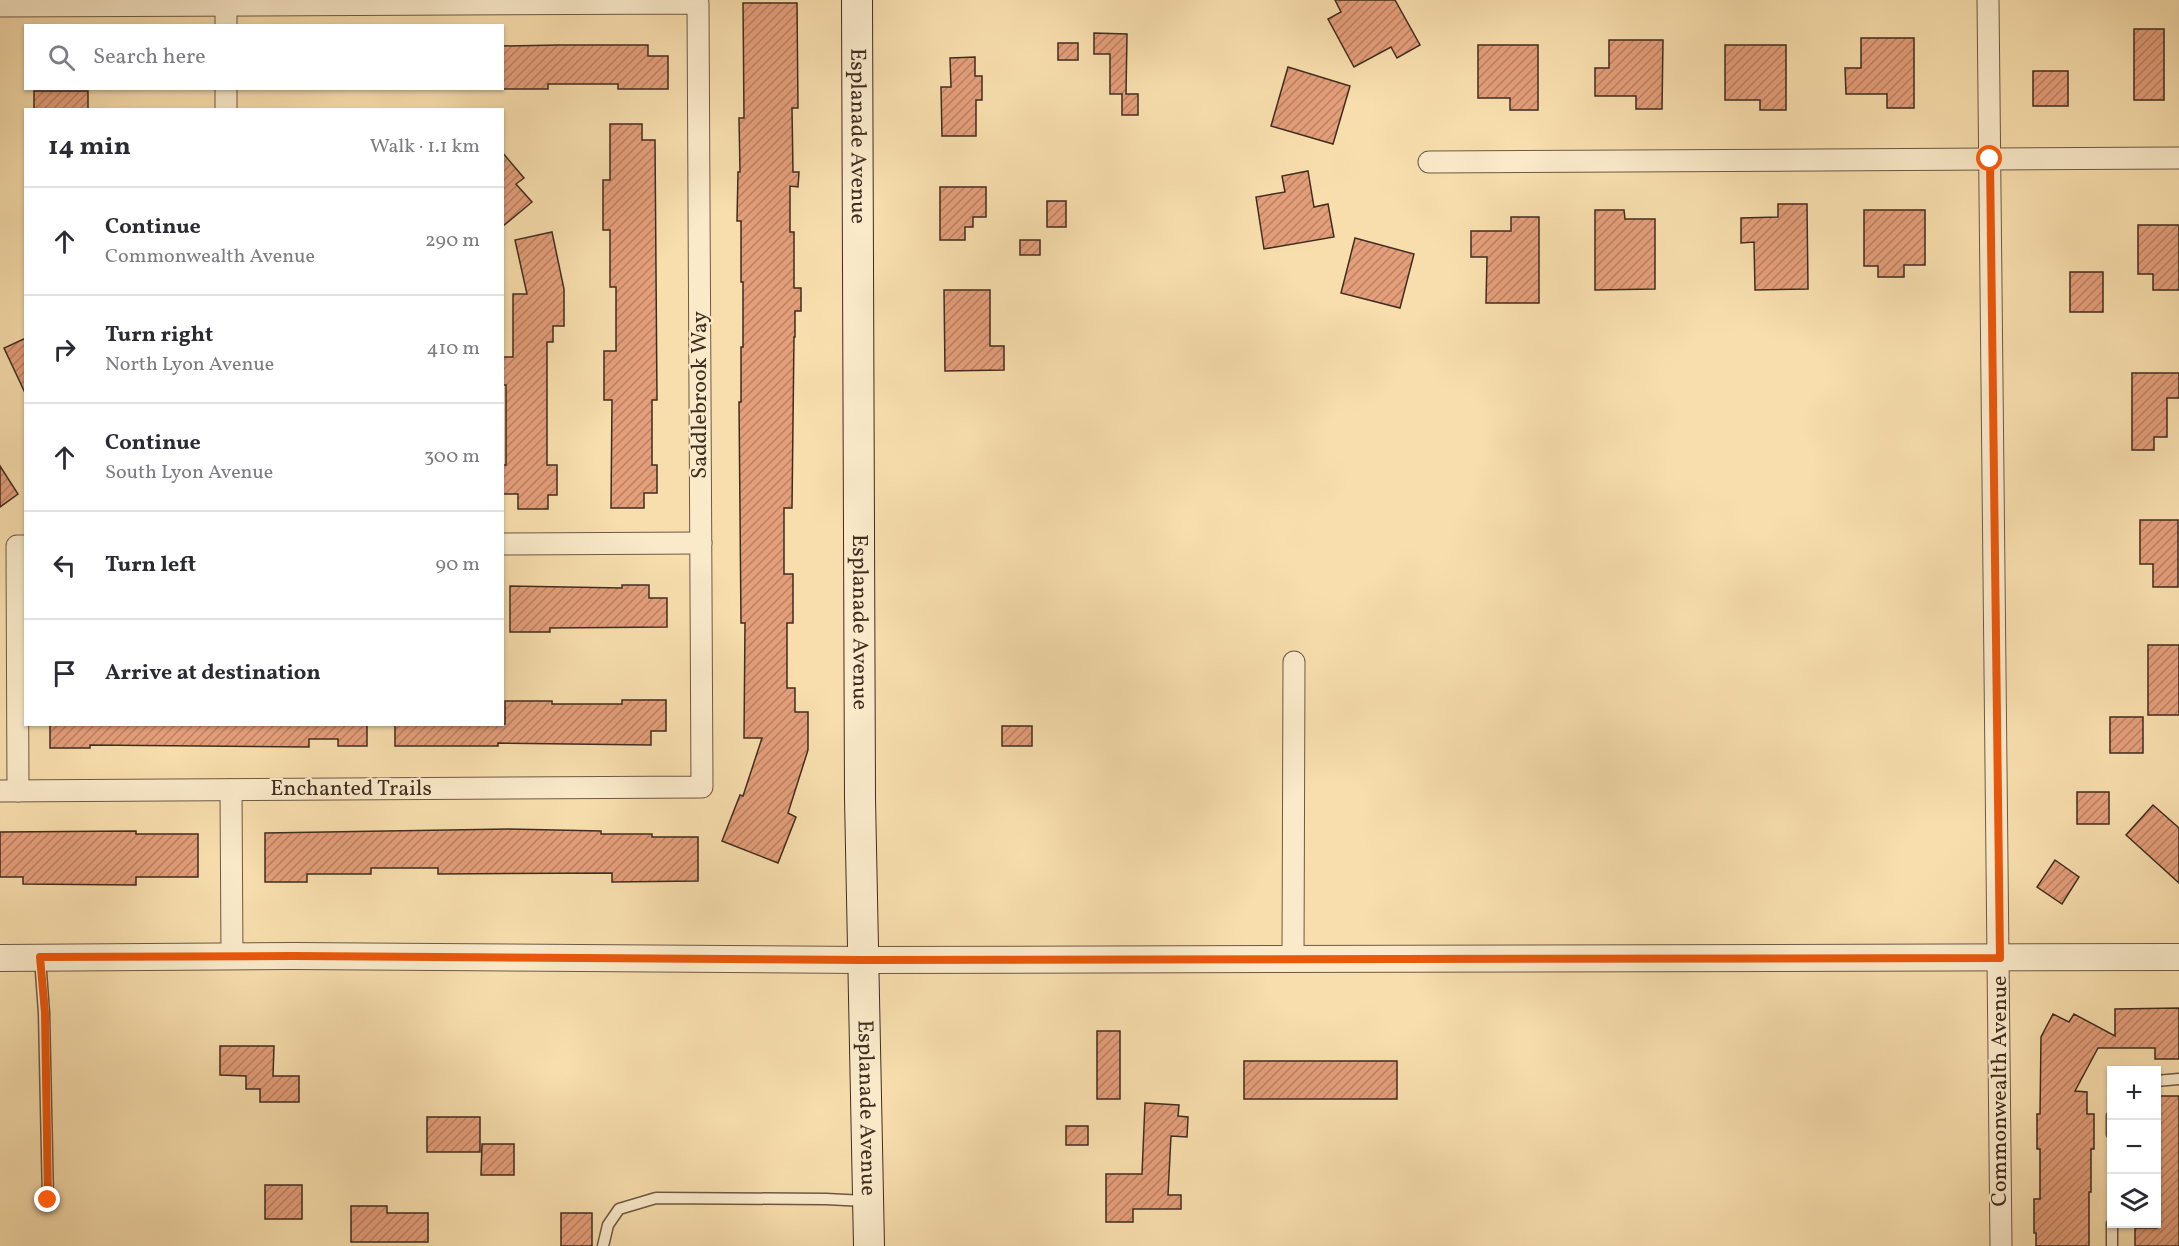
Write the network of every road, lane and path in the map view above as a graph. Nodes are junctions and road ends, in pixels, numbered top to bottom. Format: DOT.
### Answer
graph roads {
  1 [pos="857,0"];
  2 [pos="1988,0"];
  3 [pos="460,2"];
  4 [pos="0,6"];
  5 [pos="226,15"];
  6 [pos="226,90"];
  7 [pos="226,108"];
  8 [pos="2179,158"];
  9 [pos="1990,159"];
  10 [pos="1429,162"];
  11 [pos="701,543"];
  12 [pos="504,544"];
  13 [pos="21,546"];
  14 [pos="1294,662"];
  15 [pos="702,787"];
  16 [pos="231,790"];
  17 [pos="9,791"];
  18 [pos="40,957"];
  19 [pos="232,957"];
  20 [pos="2179,957"];
  21 [pos="0,958"];
  22 [pos="2000,958"];
  23 [pos="863,960"];
  24 [pos="1293,960"];
  25 [pos="2179,1079"];
  26 [pos="2161,1081"];
  27 [pos="48,1200"];
  28 [pos="868,1202"];
  29 [pos="2112,1228"];
  30 [pos="603,1246"];
  31 [pos="869,1246"];
  32 [pos="2001,1246"];
  33 [pos="2112,1246"];
  1 -- 23 [label="main road, Esplanade Avenue"];
  2 -- 9 [label="street, Commonwealth Avenue"];
  3 -- 5 [label="street"];
  3 -- 11 [label="street, Saddlebrook Way"];
  4 -- 5 [label="street"];
  6 -- 7 [label="street"];
  8 -- 9 [label="street"];
  9 -- 10 [label="street"];
  9 -- 22 [label="street, Commonwealth Avenue"];
  11 -- 12 [label="street"];
  11 -- 15 [label="street, Saddlebrook Way"];
  13 -- 17 [label="street"];
  14 -- 24 [label="street"];
  15 -- 16 [label="street, Enchanted Trails"];
  16 -- 17 [label="street, Enchanted Trails"];
  16 -- 19 [label="street"];
  18 -- 19 [label="street"];
  18 -- 21 [label="street"];
  18 -- 27 [label="lane"];
  19 -- 23 [label="street"];
  20 -- 22 [label="street"];
  22 -- 24 [label="street"];
  22 -- 32 [label="street, Commonwealth Avenue"];
  23 -- 24 [label="street"];
  23 -- 28 [label="main road, Esplanade Avenue"];
  25 -- 26 [label="lane"];
  28 -- 30 [label="lane"];
  28 -- 31 [label="main road, Esplanade Avenue"];
  29 -- 33 [label="lane"];
}
